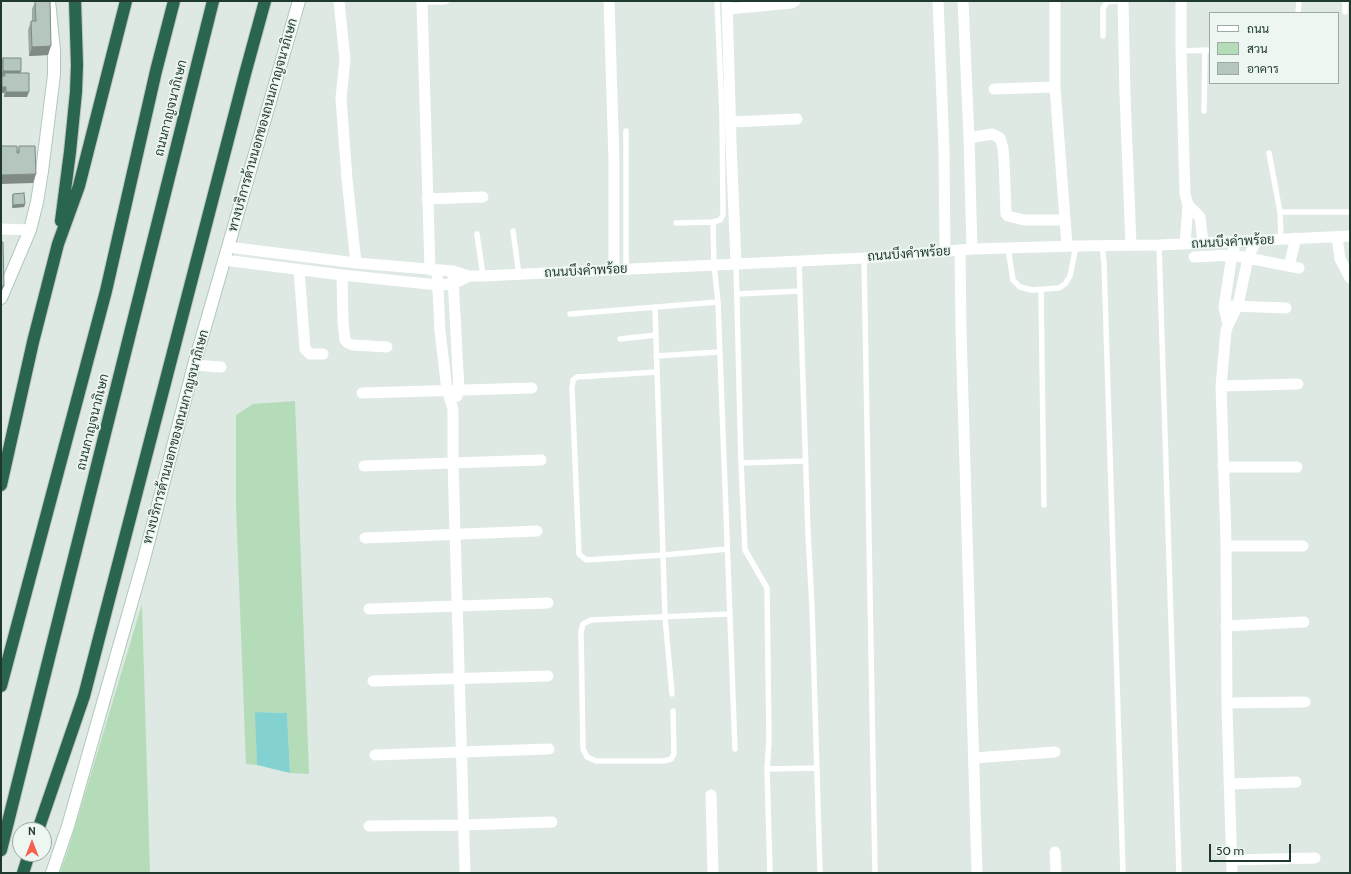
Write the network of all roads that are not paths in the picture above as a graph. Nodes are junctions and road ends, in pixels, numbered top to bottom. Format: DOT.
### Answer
graph roads {
  1 [pos="49,1"];
  2 [pos="74,1"];
  3 [pos="126,1"];
  4 [pos="174,1"];
  5 [pos="213,1"];
  6 [pos="265,1"];
  7 [pos="299,1"];
  8 [pos="339,1"];
  9 [pos="447,1"];
  10 [pos="609,1"];
  11 [pos="718,1"];
  12 [pos="795,1"];
  13 [pos="938,1"];
  14 [pos="963,1"];
  15 [pos="1116,1"];
  16 [pos="1123,1"];
  17 [pos="1181,1"];
  18 [pos="1299,1"];
  19 [pos="1345,1"];
  20 [pos="422,2"];
  21 [pos="1055,4"];
  22 [pos="727,5"];
  23 [pos="1298,12"];
  24 [pos="1345,12"];
  25 [pos="1103,36"];
  26 [pos="1207,51"];
  27 [pos="1181,52"];
  28 [pos="1055,87"];
  29 [pos="994,89"];
  30 [pos="1204,110"];
  31 [pos="797,119"];
  32 [pos="731,122"];
  33 [pos="626,130"];
  34 [pos="969,138"];
  35 [pos="1269,153"];
  36 [pos="483,197"];
  37 [pos="427,199"];
  38 [pos="1188,205"];
  39 [pos="1280,212"];
  40 [pos="1350,212"];
  41 [pos="1065,220"];
  42 [pos="712,222"];
  43 [pos="676,223"];
  44 [pos="1,229"];
  45 [pos="30,230"];
  46 [pos="513,231"];
  47 [pos="477,234"];
  48 [pos="1350,236"];
  49 [pos="1337,237"];
  50 [pos="1296,238"];
  51 [pos="1281,239"];
  52 [pos="1256,241"];
  53 [pos="1236,242"];
  54 [pos="58,244"];
  55 [pos="1185,244"];
  56 [pos="1203,244"];
  57 [pos="1131,245"];
  58 [pos="1071,246"];
  59 [pos="1102,246"];
  60 [pos="1159,246"];
  61 [pos="228,247"];
  62 [pos="1008,248"];
  63 [pos="960,250"];
  64 [pos="972,250"];
  65 [pos="945,251"];
  66 [pos="1232,255"];
  67 [pos="864,258"];
  68 [pos="1194,258"];
  69 [pos="1248,258"];
  70 [pos="224,260"];
  71 [pos="799,261"];
  72 [pos="356,263"];
  73 [pos="736,263"];
  74 [pos="714,265"];
  75 [pos="626,269"];
  76 [pos="299,270"];
  77 [pos="434,270"];
  78 [pos="614,270"];
  79 [pos="453,271"];
  80 [pos="519,275"];
  81 [pos="342,276"];
  82 [pos="469,276"];
  83 [pos="483,276"];
  84 [pos="1350,278"];
  85 [pos="453,284"];
  86 [pos="438,285"];
  87 [pos="1041,290"];
  88 [pos="800,291"];
  89 [pos="737,294"];
  90 [pos="1,298"];
  91 [pos="718,302"];
  92 [pos="1238,305"];
  93 [pos="1224,307"];
  94 [pos="655,308"];
  95 [pos="1286,308"];
  96 [pos="570,314"];
  97 [pos="1228,324"];
  98 [pos="455,330"];
  99 [pos="440,331"];
  100 [pos="656,335"];
  101 [pos="620,339"];
  102 [pos="387,347"];
  103 [pos="719,352"];
  104 [pos="322,354"];
  105 [pos="656,356"];
  106 [pos="194,365"];
  107 [pos="221,367"];
  108 [pos="657,372"];
  109 [pos="1298,384"];
  110 [pos="1221,386"];
  111 [pos="532,388"];
  112 [pos="447,390"];
  113 [pos="459,390"];
  114 [pos="362,393"];
  115 [pos="453,409"];
  116 [pos="541,460"];
  117 [pos="805,461"];
  118 [pos="453,463"];
  119 [pos="741,463"];
  120 [pos="364,466"];
  121 [pos="1223,467"];
  122 [pos="1297,467"];
  123 [pos="1,485"];
  124 [pos="1044,505"];
  125 [pos="537,531"];
  126 [pos="455,535"];
  127 [pos="365,538"];
  128 [pos="1226,546"];
  129 [pos="1303,546"];
  130 [pos="727,549"];
  131 [pos="664,555"];
  132 [pos="548,603"];
  133 [pos="457,606"];
  134 [pos="369,609"];
  135 [pos="729,614"];
  136 [pos="665,617"];
  137 [pos="1304,622"];
  138 [pos="1226,626"];
  139 [pos="548,676"];
  140 [pos="459,678"];
  141 [pos="373,681"];
  142 [pos="1,686"];
  143 [pos="672,694"];
  144 [pos="1305,702"];
  145 [pos="1227,703"];
  146 [pos="673,710"];
  147 [pos="549,749"];
  148 [pos="735,749"];
  149 [pos="461,752"];
  150 [pos="1055,752"];
  151 [pos="375,755"];
  152 [pos="974,758"];
  153 [pos="817,768"];
  154 [pos="767,769"];
  155 [pos="1296,782"];
  156 [pos="1229,784"];
  157 [pos="711,795"];
  158 [pos="41,822"];
  159 [pos="552,822"];
  160 [pos="464,825"];
  161 [pos="369,826"];
  162 [pos="1,850"];
  163 [pos="1055,852"];
  164 [pos="1315,858"];
  165 [pos="1231,860"];
  166 [pos="26,862"];
  167 [pos="23,873"];
  168 [pos="52,873"];
  169 [pos="465,873"];
  170 [pos="713,873"];
  171 [pos="770,873"];
  172 [pos="820,873"];
  173 [pos="875,873"];
  174 [pos="977,873"];
  175 [pos="1056,873"];
  176 [pos="1123,873"];
  177 [pos="1179,873"];
  178 [pos="1232,873"];
  1 -- 45 [label="main road"];
  2 -- 54 [label="highway"];
  3 -- 54 [label="highway"];
  4 -- 142 [label="highway, ถนนกาญจนาภิเษก"];
  5 -- 162 [label="highway, ถนนกาญจนาภิเษก"];
  6 -- 158 [label="highway"];
  7 -- 61 [label="main road, ทางบริการด้านนอกของถนนกาญจนาภิเษก"];
  8 -- 72 [label="street"];
  9 -- 20 [label="lane"];
  10 -- 78 [label="street"];
  11 -- 42 [label="lane"];
  12 -- 22 [label="street"];
  13 -- 65 [label="street"];
  14 -- 34 [label="street"];
  15 -- 25 [label="lane"];
  16 -- 57 [label="street"];
  17 -- 27 [label="street"];
  18 -- 23 [label="lane"];
  19 -- 24 [label="lane"];
  20 -- 37 [label="street"];
  21 -- 28 [label="street"];
  22 -- 32 [label="street"];
  26 -- 27 [label="lane"];
  26 -- 30 [label="lane"];
  27 -- 38 [label="street"];
  28 -- 29 [label="street"];
  28 -- 41 [label="street"];
  31 -- 32 [label="street"];
  32 -- 73 [label="street"];
  33 -- 75 [label="lane"];
  34 -- 41 [label="street"];
  34 -- 64 [label="street"];
  35 -- 39 [label="lane"];
  36 -- 37 [label="street"];
  37 -- 77 [label="street"];
  38 -- 55 [label="street"];
  38 -- 56 [label="street"];
  39 -- 40 [label="lane"];
  39 -- 51 [label="lane"];
  41 -- 58 [label="street"];
  42 -- 43 [label="lane"];
  42 -- 74 [label="lane"];
  44 -- 45 [label="street"];
  45 -- 90 [label="main road"];
  46 -- 80 [label="lane"];
  47 -- 83 [label="lane"];
  48 -- 49 [label="street, ถนนบึงคำพร้อย"];
  49 -- 50 [label="street, ถนนบึงคำพร้อย"];
  49 -- 84 [label="street"];
  50 -- 51 [label="street, ถนนบึงคำพร้อย"];
  50 -- 69 [label="street"];
  51 -- 52 [label="street, ถนนบึงคำพร้อย"];
  52 -- 53 [label="street, ถนนบึงคำพร้อย"];
  52 -- 69 [label="street"];
  53 -- 56 [label="street, ถนนบึงคำพร้อย"];
  53 -- 66 [label="street"];
  54 -- 123 [label="highway"];
  55 -- 56 [label="street, ถนนบึงคำพร้อย"];
  55 -- 60 [label="street, ถนนบึงคำพร้อย"];
  57 -- 59 [label="street, ถนนบึงคำพร้อย"];
  57 -- 60 [label="street, ถนนบึงคำพร้อย"];
  58 -- 59 [label="street, ถนนบึงคำพร้อย"];
  58 -- 62 [label="street, ถนนบึงคำพร้อย"];
  58 -- 87 [label="lane"];
  59 -- 176 [label="lane"];
  60 -- 177 [label="lane"];
  61 -- 70 [label="main road, ทางบริการด้านนอกของถนนกาญจนาภิเษก"];
  61 -- 72 [label="street, ถนนบึงคำพร้อย"];
  62 -- 64 [label="street, ถนนบึงคำพร้อย"];
  62 -- 87 [label="lane"];
  63 -- 64 [label="street, ถนนบึงคำพร้อย"];
  63 -- 65 [label="street, ถนนบึงคำพร้อย"];
  63 -- 152 [label="street"];
  65 -- 67 [label="street, ถนนบึงคำพร้อย"];
  66 -- 68 [label="street"];
  66 -- 69 [label="street"];
  66 -- 93 [label="street"];
  67 -- 71 [label="street, ถนนบึงคำพร้อย"];
  67 -- 173 [label="lane"];
  69 -- 92 [label="street"];
  70 -- 76 [label="street, ถนนบึงคำพร้อย"];
  70 -- 106 [label="main road, ทางบริการด้านนอกของถนนกาญจนาภิเษก"];
  71 -- 73 [label="street, ถนนบึงคำพร้อย"];
  71 -- 88 [label="lane"];
  72 -- 77 [label="street, ถนนบึงคำพร้อย"];
  73 -- 74 [label="street, ถนนบึงคำพร้อย"];
  73 -- 89 [label="lane"];
  74 -- 75 [label="street, ถนนบึงคำพร้อย"];
  74 -- 91 [label="lane"];
  75 -- 78 [label="street, ถนนบึงคำพร้อย"];
  76 -- 81 [label="street, ถนนบึงคำพร้อย"];
  76 -- 104 [label="street"];
  77 -- 79 [label="street, ถนนบึงคำพร้อย"];
  77 -- 86 [label="street"];
  78 -- 80 [label="street, ถนนบึงคำพร้อย"];
  79 -- 82 [label="street, ถนนบึงคำพร้อย"];
  79 -- 85 [label="street"];
  80 -- 83 [label="street, ถนนบึงคำพร้อย"];
  81 -- 86 [label="street, ถนนบึงคำพร้อย"];
  81 -- 102 [label="street"];
  82 -- 83 [label="street, ถนนบึงคำพร้อย"];
  82 -- 85 [label="street, ถนนบึงคำพร้อย"];
  85 -- 86 [label="street, ถนนบึงคำพร้อย"];
  85 -- 98 [label="street"];
  86 -- 99 [label="street"];
  87 -- 124 [label="lane"];
  88 -- 89 [label="lane"];
  88 -- 117 [label="lane"];
  89 -- 119 [label="lane"];
  91 -- 94 [label="lane"];
  91 -- 103 [label="lane"];
  92 -- 93 [label="street"];
  92 -- 95 [label="street"];
  92 -- 97 [label="street"];
  93 -- 97 [label="street"];
  94 -- 96 [label="lane"];
  94 -- 100 [label="lane"];
  97 -- 110 [label="street"];
  98 -- 99 [label="street"];
  98 -- 113 [label="street"];
  99 -- 112 [label="street"];
  100 -- 101 [label="lane"];
  100 -- 105 [label="lane"];
  103 -- 105 [label="lane"];
  103 -- 130 [label="lane"];
  105 -- 108 [label="lane"];
  106 -- 107 [label="street"];
  106 -- 168 [label="main road, ทางบริการด้านนอกของถนนกาญจนาภิเษก"];
  108 -- 131 [label="lane"];
  108 -- 131 [label="lane"];
  109 -- 110 [label="street"];
  110 -- 121 [label="street"];
  111 -- 113 [label="street"];
  112 -- 113 [label="street"];
  112 -- 114 [label="street"];
  112 -- 115 [label="street"];
  113 -- 115 [label="street"];
  115 -- 118 [label="street"];
  116 -- 118 [label="street"];
  117 -- 119 [label="lane"];
  117 -- 153 [label="lane"];
  118 -- 120 [label="street"];
  118 -- 126 [label="street"];
  119 -- 154 [label="lane"];
  121 -- 122 [label="street"];
  121 -- 128 [label="street"];
  125 -- 126 [label="street"];
  126 -- 127 [label="street"];
  126 -- 133 [label="street"];
  128 -- 129 [label="street"];
  128 -- 138 [label="street"];
  130 -- 131 [label="lane"];
  130 -- 135 [label="lane"];
  131 -- 136 [label="lane"];
  132 -- 133 [label="street"];
  133 -- 134 [label="street"];
  133 -- 140 [label="street"];
  135 -- 136 [label="lane"];
  135 -- 148 [label="lane"];
  136 -- 143 [label="lane"];
  136 -- 146 [label="lane"];
  137 -- 138 [label="street"];
  138 -- 145 [label="street"];
  139 -- 140 [label="street"];
  140 -- 141 [label="street"];
  140 -- 149 [label="street"];
  144 -- 145 [label="street"];
  145 -- 156 [label="street"];
  147 -- 149 [label="street"];
  149 -- 151 [label="street"];
  149 -- 160 [label="street"];
  150 -- 152 [label="street"];
  152 -- 174 [label="street"];
  153 -- 154 [label="lane"];
  153 -- 172 [label="lane"];
  154 -- 171 [label="lane"];
  155 -- 156 [label="street"];
  156 -- 165 [label="street"];
  157 -- 170 [label="street"];
  159 -- 160 [label="street"];
  160 -- 161 [label="street"];
  160 -- 169 [label="street"];
  163 -- 175 [label="street"];
  164 -- 165 [label="street"];
  165 -- 178 [label="street"];
  166 -- 167 [label="highway"];
}
